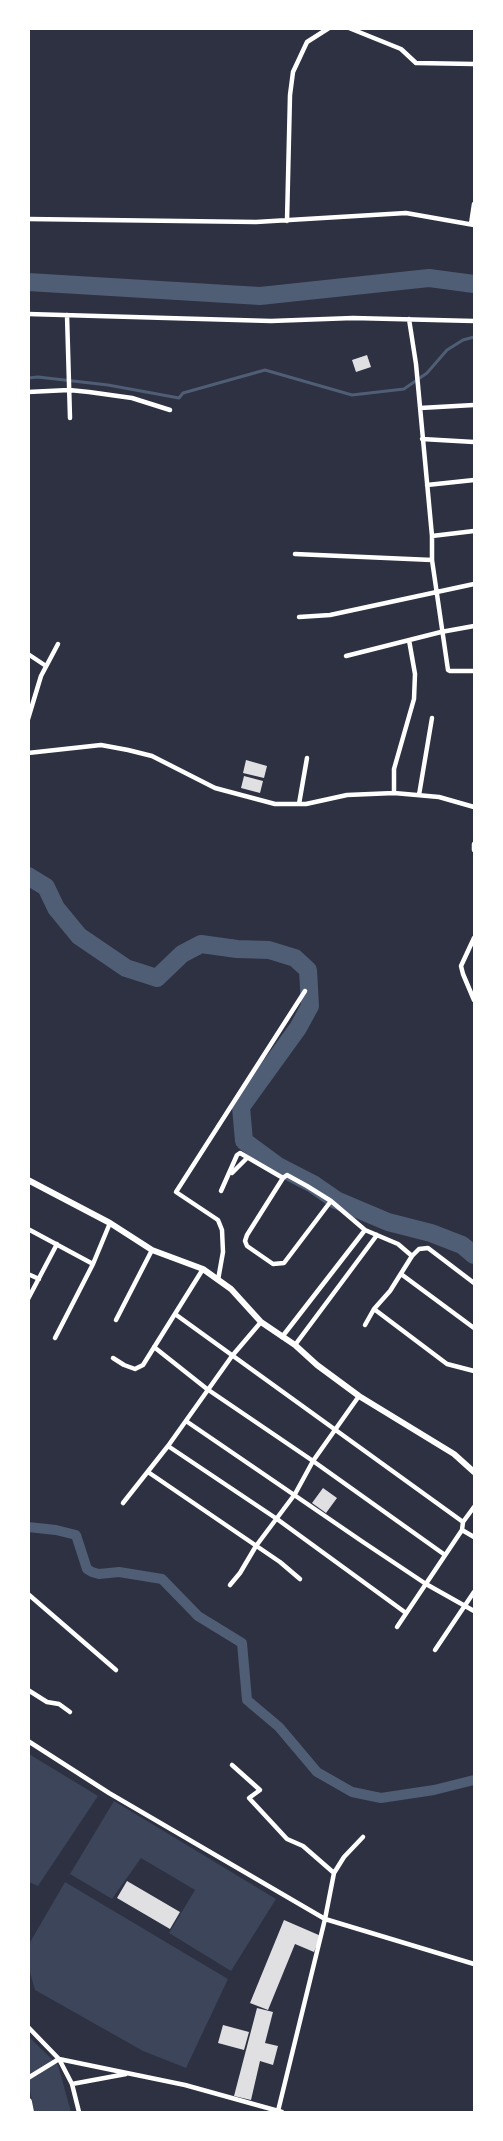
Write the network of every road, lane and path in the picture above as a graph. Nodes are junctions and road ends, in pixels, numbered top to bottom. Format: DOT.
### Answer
graph roads {
  1 [pos="329,28"];
  2 [pos="349,28"];
  3 [pos="474,64"];
  4 [pos="474,204"];
  5 [pos="28,219"];
  6 [pos="287,221"];
  7 [pos="473,225"];
  8 [pos="28,314"];
  9 [pos="67,315"];
  10 [pos="409,320"];
  11 [pos="474,321"];
  12 [pos="70,388"];
  13 [pos="28,392"];
  14 [pos="474,405"];
  15 [pos="420,408"];
  16 [pos="170,410"];
  17 [pos="70,418"];
  18 [pos="422,439"];
  19 [pos="474,442"];
  20 [pos="474,480"];
  21 [pos="427,485"];
  22 [pos="474,531"];
  23 [pos="432,536"];
  24 [pos="295,554"];
  25 [pos="432,560"];
  26 [pos="474,584"];
  27 [pos="436,591"];
  28 [pos="299,617"];
  29 [pos="474,626"];
  30 [pos="441,632"];
  31 [pos="409,640"];
  32 [pos="58,644"];
  33 [pos="28,654"];
  34 [pos="346,656"];
  35 [pos="46,666"];
  36 [pos="474,671"];
  37 [pos="432,718"];
  38 [pos="28,719"];
  39 [pos="28,753"];
  40 [pos="307,758"];
  41 [pos="394,793"];
  42 [pos="419,795"];
  43 [pos="299,804"];
  44 [pos="474,807"];
  45 [pos="474,844"];
  46 [pos="474,850"];
  47 [pos="474,938"];
  48 [pos="305,991"];
  49 [pos="474,1000"];
  50 [pos="247,1158"];
  51 [pos="230,1174"];
  52 [pos="282,1178"];
  53 [pos="28,1180"];
  54 [pos="221,1191"];
  55 [pos="331,1201"];
  56 [pos="110,1223"];
  57 [pos="28,1229"];
  58 [pos="365,1230"];
  59 [pos="377,1235"];
  60 [pos="57,1244"];
  61 [pos="152,1250"];
  62 [pos="412,1256"];
  63 [pos="93,1264"];
  64 [pos="203,1269"];
  65 [pos="28,1274"];
  66 [pos="401,1274"];
  67 [pos="39,1279"];
  68 [pos="218,1280"];
  69 [pos="474,1283"];
  70 [pos="28,1299"];
  71 [pos="374,1309"];
  72 [pos="175,1314"];
  73 [pos="116,1320"];
  74 [pos="261,1322"];
  75 [pos="365,1325"];
  76 [pos="474,1328"];
  77 [pos="282,1337"];
  78 [pos="55,1338"];
  79 [pos="295,1345"];
  80 [pos="154,1347"];
  81 [pos="232,1356"];
  82 [pos="113,1358"];
  83 [pos="474,1371"];
  84 [pos="207,1389"];
  85 [pos="359,1396"];
  86 [pos="186,1421"];
  87 [pos="335,1430"];
  88 [pos="168,1446"];
  89 [pos="313,1461"];
  90 [pos="148,1472"];
  91 [pos="474,1472"];
  92 [pos="295,1494"];
  93 [pos="123,1503"];
  94 [pos="474,1507"];
  95 [pos="277,1519"];
  96 [pos="463,1522"];
  97 [pos="462,1530"];
  98 [pos="474,1538"];
  99 [pos="256,1545"];
  100 [pos="445,1555"];
  101 [pos="300,1579"];
  102 [pos="426,1584"];
  103 [pos="230,1585"];
  104 [pos="474,1592"];
  105 [pos="28,1594"];
  106 [pos="465,1605"];
  107 [pos="474,1611"];
  108 [pos="406,1613"];
  109 [pos="397,1627"];
  110 [pos="435,1650"];
  111 [pos="116,1670"];
  112 [pos="28,1690"];
  113 [pos="70,1712"];
  114 [pos="28,1742"];
  115 [pos="232,1765"];
  116 [pos="363,1838"];
  117 [pos="334,1873"];
  118 [pos="325,1919"];
  119 [pos="474,1964"];
  120 [pos="28,2027"];
  121 [pos="59,2059"];
  122 [pos="129,2073"];
  123 [pos="28,2078"];
  124 [pos="72,2084"];
  125 [pos="28,2102"];
  126 [pos="30,2112"];
  127 [pos="79,2112"];
  128 [pos="280,2112"];
  1 -- 6 [label="street"];
  2 -- 3 [label="street"];
  4 -- 7 [label="street"];
  5 -- 6 [label="street"];
  6 -- 7 [label="street"];
  8 -- 9 [label="street"];
  9 -- 10 [label="street"];
  9 -- 12 [label="street"];
  10 -- 11 [label="street"];
  10 -- 15 [label="street"];
  12 -- 13 [label="street"];
  12 -- 16 [label="street"];
  12 -- 17 [label="street"];
  14 -- 15 [label="street"];
  15 -- 18 [label="street"];
  18 -- 19 [label="street"];
  18 -- 21 [label="street"];
  20 -- 21 [label="street"];
  21 -- 23 [label="street"];
  22 -- 23 [label="street"];
  23 -- 25 [label="street"];
  24 -- 25 [label="street"];
  25 -- 27 [label="street"];
  26 -- 27 [label="street"];
  27 -- 28 [label="street"];
  27 -- 30 [label="street"];
  29 -- 30 [label="street"];
  30 -- 31 [label="street"];
  30 -- 36 [label="street"];
  31 -- 34 [label="street"];
  31 -- 41 [label="street"];
  32 -- 35 [label="street"];
  33 -- 35 [label="street"];
  35 -- 38 [label="street"];
  37 -- 42 [label="street"];
  39 -- 43 [label="street"];
  40 -- 43 [label="street"];
  41 -- 42 [label="street"];
  41 -- 43 [label="street"];
  42 -- 44 [label="street"];
  45 -- 46 [label="street"];
  47 -- 49 [label="street"];
  48 -- 68 [label="street"];
  50 -- 51 [label="street"];
  50 -- 51 [label="street"];
  50 -- 52 [label="street"];
  51 -- 54 [label="street"];
  52 -- 55 [label="street"];
  52 -- 55 [label="street"];
  53 -- 56 [label="street"];
  55 -- 58 [label="street"];
  56 -- 61 [label="street"];
  56 -- 63 [label="street"];
  57 -- 60 [label="street"];
  58 -- 59 [label="street"];
  58 -- 77 [label="street"];
  59 -- 62 [label="street"];
  59 -- 79 [label="street"];
  60 -- 63 [label="street"];
  60 -- 67 [label="street"];
  61 -- 64 [label="street"];
  61 -- 73 [label="street"];
  62 -- 66 [label="street"];
  62 -- 69 [label="street"];
  63 -- 78 [label="street"];
  64 -- 68 [label="street"];
  64 -- 72 [label="street"];
  65 -- 67 [label="street"];
  66 -- 71 [label="street"];
  66 -- 76 [label="street"];
  67 -- 70 [label="street"];
  68 -- 74 [label="street"];
  71 -- 75 [label="street"];
  71 -- 83 [label="street"];
  72 -- 80 [label="street"];
  72 -- 81 [label="street"];
  74 -- 77 [label="street"];
  74 -- 81 [label="street"];
  77 -- 79 [label="street"];
  79 -- 85 [label="street"];
  80 -- 82 [label="street"];
  80 -- 84 [label="street"];
  81 -- 84 [label="street"];
  81 -- 87 [label="street"];
  84 -- 86 [label="street"];
  84 -- 89 [label="street"];
  85 -- 87 [label="street"];
  85 -- 91 [label="street"];
  86 -- 88 [label="street"];
  86 -- 92 [label="street"];
  87 -- 89 [label="street"];
  87 -- 96 [label="street"];
  88 -- 90 [label="street"];
  88 -- 95 [label="street"];
  89 -- 92 [label="street"];
  89 -- 100 [label="street"];
  90 -- 93 [label="street"];
  90 -- 99 [label="street"];
  92 -- 95 [label="street"];
  92 -- 102 [label="street"];
  94 -- 96 [label="street"];
  95 -- 99 [label="street"];
  95 -- 108 [label="street"];
  96 -- 97 [label="street"];
  97 -- 98 [label="street"];
  97 -- 100 [label="street"];
  99 -- 101 [label="street"];
  99 -- 103 [label="street"];
  100 -- 102 [label="street"];
  102 -- 106 [label="street"];
  102 -- 108 [label="street"];
  104 -- 106 [label="street"];
  105 -- 111 [label="street"];
  106 -- 107 [label="street"];
  106 -- 110 [label="street"];
  108 -- 109 [label="street"];
  112 -- 113 [label="street"];
  114 -- 118 [label="street"];
  115 -- 117 [label="street"];
  116 -- 117 [label="street"];
  117 -- 118 [label="street"];
  118 -- 119 [label="street"];
  118 -- 128 [label="street"];
  120 -- 121 [label="street"];
  121 -- 122 [label="street"];
  121 -- 123 [label="street"];
  121 -- 124 [label="street"];
  122 -- 124 [label="street"];
  122 -- 128 [label="street"];
  124 -- 127 [label="street"];
  125 -- 126 [label="highway"];
}
